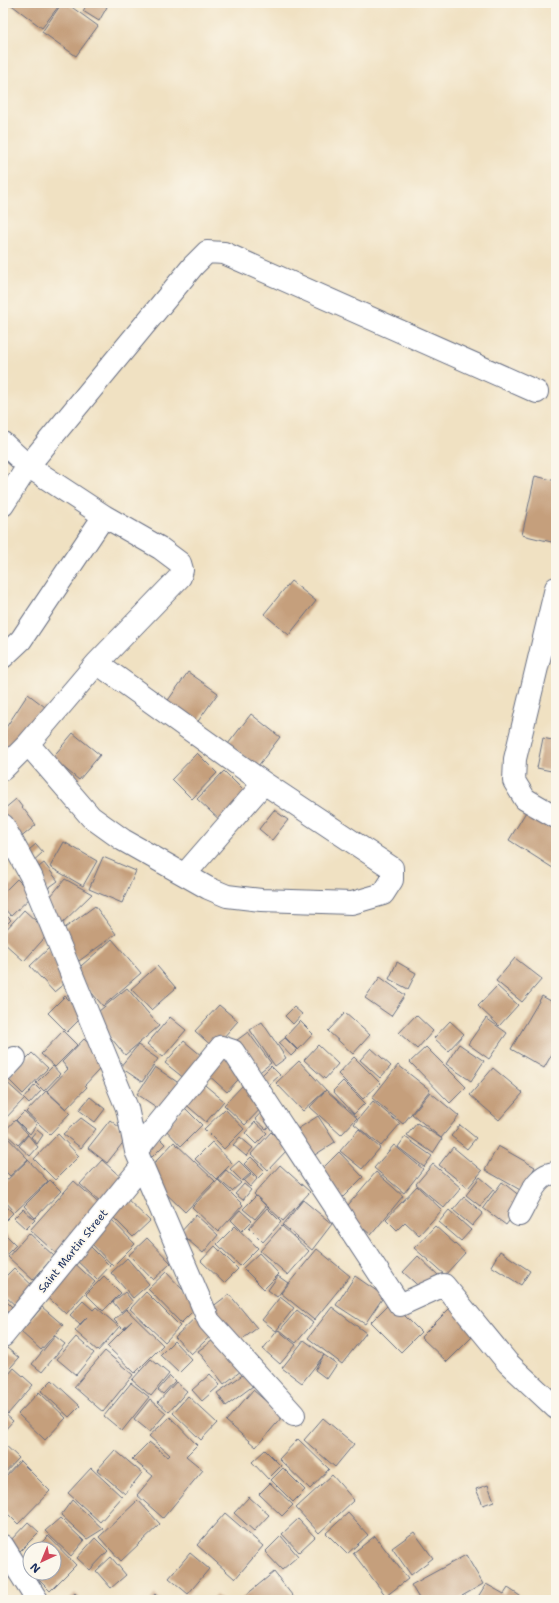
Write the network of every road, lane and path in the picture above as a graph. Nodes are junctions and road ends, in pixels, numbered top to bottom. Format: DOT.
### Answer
graph roads {
  1 [pos="537,392"];
  2 [pos="3,444"];
  3 [pos="28,466"];
  4 [pos="3,506"];
  5 [pos="104,516"];
  6 [pos="556,588"];
  7 [pos="3,657"];
  8 [pos="98,663"];
  9 [pos="28,744"];
  10 [pos="3,769"];
  11 [pos="264,783"];
  12 [pos="556,816"];
  13 [pos="3,825"];
  14 [pos="185,874"];
  15 [pos="139,1158"];
  16 [pos="556,1173"];
  17 [pos="519,1215"];
  18 [pos="3,1336"];
  19 [pos="556,1408"];
  20 [pos="294,1415"];
  21 [pos="3,1546"];
  22 [pos="38,1600"];
  1 -- 3 [label="street"];
  2 -- 3 [label="street"];
  3 -- 4 [label="street"];
  3 -- 5 [label="street"];
  5 -- 7 [label="street"];
  5 -- 8 [label="street"];
  6 -- 12 [label="street"];
  8 -- 9 [label="street"];
  8 -- 11 [label="street"];
  9 -- 10 [label="street"];
  9 -- 14 [label="street"];
  11 -- 14 [label="street"];
  11 -- 14 [label="street"];
  13 -- 15 [label="street"];
  15 -- 18 [label="street, Saint Martin Street"];
  15 -- 19 [label="street, Saint Martin Street"];
  15 -- 20 [label="street"];
  16 -- 17 [label="street"];
  21 -- 22 [label="street"];
}
